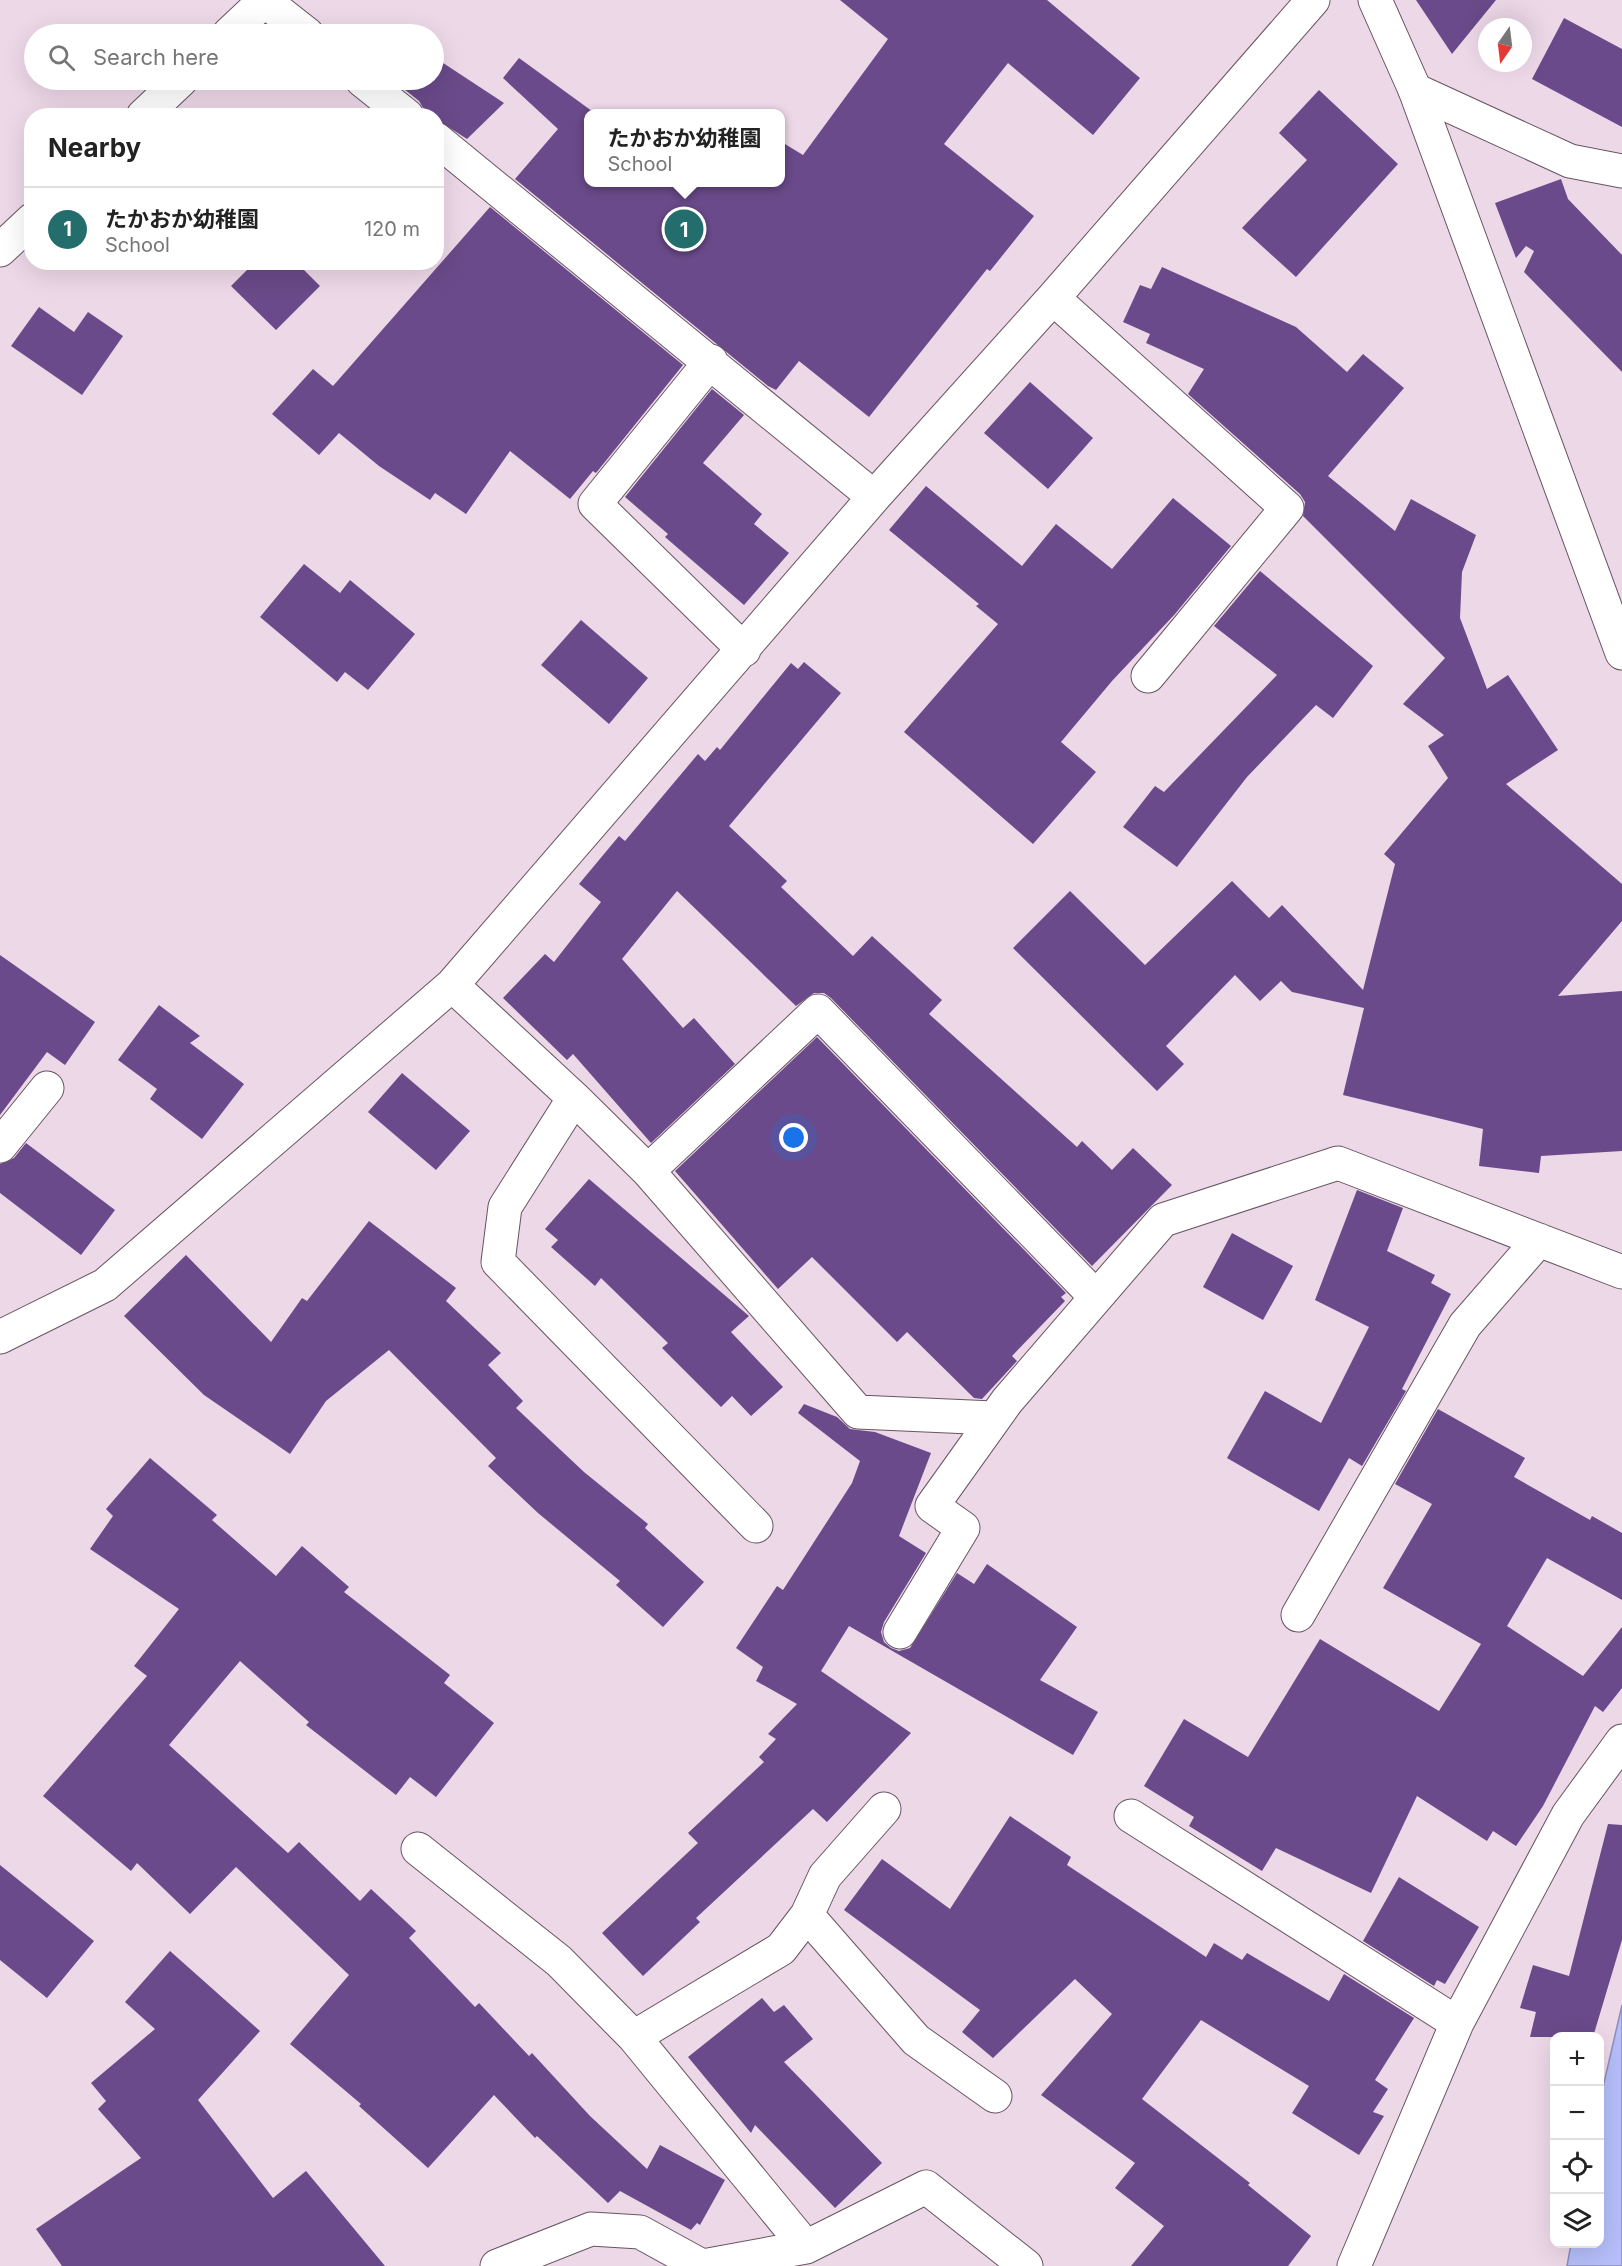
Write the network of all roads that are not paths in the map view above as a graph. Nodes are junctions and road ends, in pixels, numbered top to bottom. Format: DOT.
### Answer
graph roads {
  1 [pos="265,0"];
  2 [pos="1313,0"];
  3 [pos="1375,0"];
  4 [pos="239,24"];
  5 [pos="295,24"];
  6 [pos="170,90"];
  7 [pos="374,90"];
  8 [pos="1415,90"];
  9 [pos="151,108"];
  10 [pos="397,108"];
  11 [pos="444,146"];
  12 [pos="1622,171"];
  13 [pos="24,228"];
  14 [pos="0,250"];
  15 [pos="1053,298"];
  16 [pos="711,361"];
  17 [pos="874,497"];
  18 [pos="744,650"];
  19 [pos="1622,653"];
  20 [pos="1148,676"];
  21 [pos="452,986"];
  22 [pos="47,1088"];
  23 [pos="574,1098"];
  24 [pos="0,1146"];
  25 [pos="648,1171"];
  26 [pos="1539,1240"];
  27 [pos="1622,1272"];
  28 [pos="1095,1296"];
  29 [pos="0,1308"];
  30 [pos="14,1331"];
  31 [pos="993,1418"];
  32 [pos="756,1526"];
  33 [pos="1298,1615"];
  34 [pos="900,1632"];
  35 [pos="1622,1741"];
  36 [pos="884,1809"];
  37 [pos="1131,1816"];
  38 [pos="418,1849"];
  39 [pos="807,1914"];
  40 [pos="1457,2024"];
  41 [pos="634,2037"];
  42 [pos="995,2096"];
  43 [pos="806,2247"];
  44 [pos="497,2266"];
  45 [pos="702,2266"];
  46 [pos="1026,2266"];
  47 [pos="1354,2266"];
  1 -- 4 [label="street"];
  1 -- 5 [label="street"];
  2 -- 15 [label="street"];
  3 -- 8 [label="street"];
  6 -- 9 [label="street"];
  7 -- 10 [label="street"];
  8 -- 12 [label="street"];
  8 -- 19 [label="street"];
  11 -- 16 [label="street"];
  13 -- 14 [label="street"];
  15 -- 17 [label="street"];
  15 -- 20 [label="street"];
  16 -- 17 [label="street"];
  16 -- 18 [label="street"];
  17 -- 18 [label="street"];
  18 -- 21 [label="street"];
  21 -- 23 [label="street"];
  21 -- 30 [label="street"];
  22 -- 24 [label="street"];
  23 -- 25 [label="street"];
  23 -- 32 [label="street"];
  25 -- 28 [label="street"];
  25 -- 31 [label="street"];
  26 -- 27 [label="street"];
  26 -- 28 [label="street"];
  26 -- 33 [label="street"];
  28 -- 31 [label="street"];
  29 -- 30 [label="street"];
  31 -- 34 [label="street"];
  35 -- 40 [label="street"];
  36 -- 39 [label="street"];
  37 -- 40 [label="street"];
  38 -- 41 [label="street"];
  39 -- 41 [label="street"];
  39 -- 42 [label="street"];
  40 -- 47 [label="street"];
  41 -- 43 [label="street"];
  43 -- 45 [label="street"];
  43 -- 46 [label="street"];
  44 -- 45 [label="street"];
}
